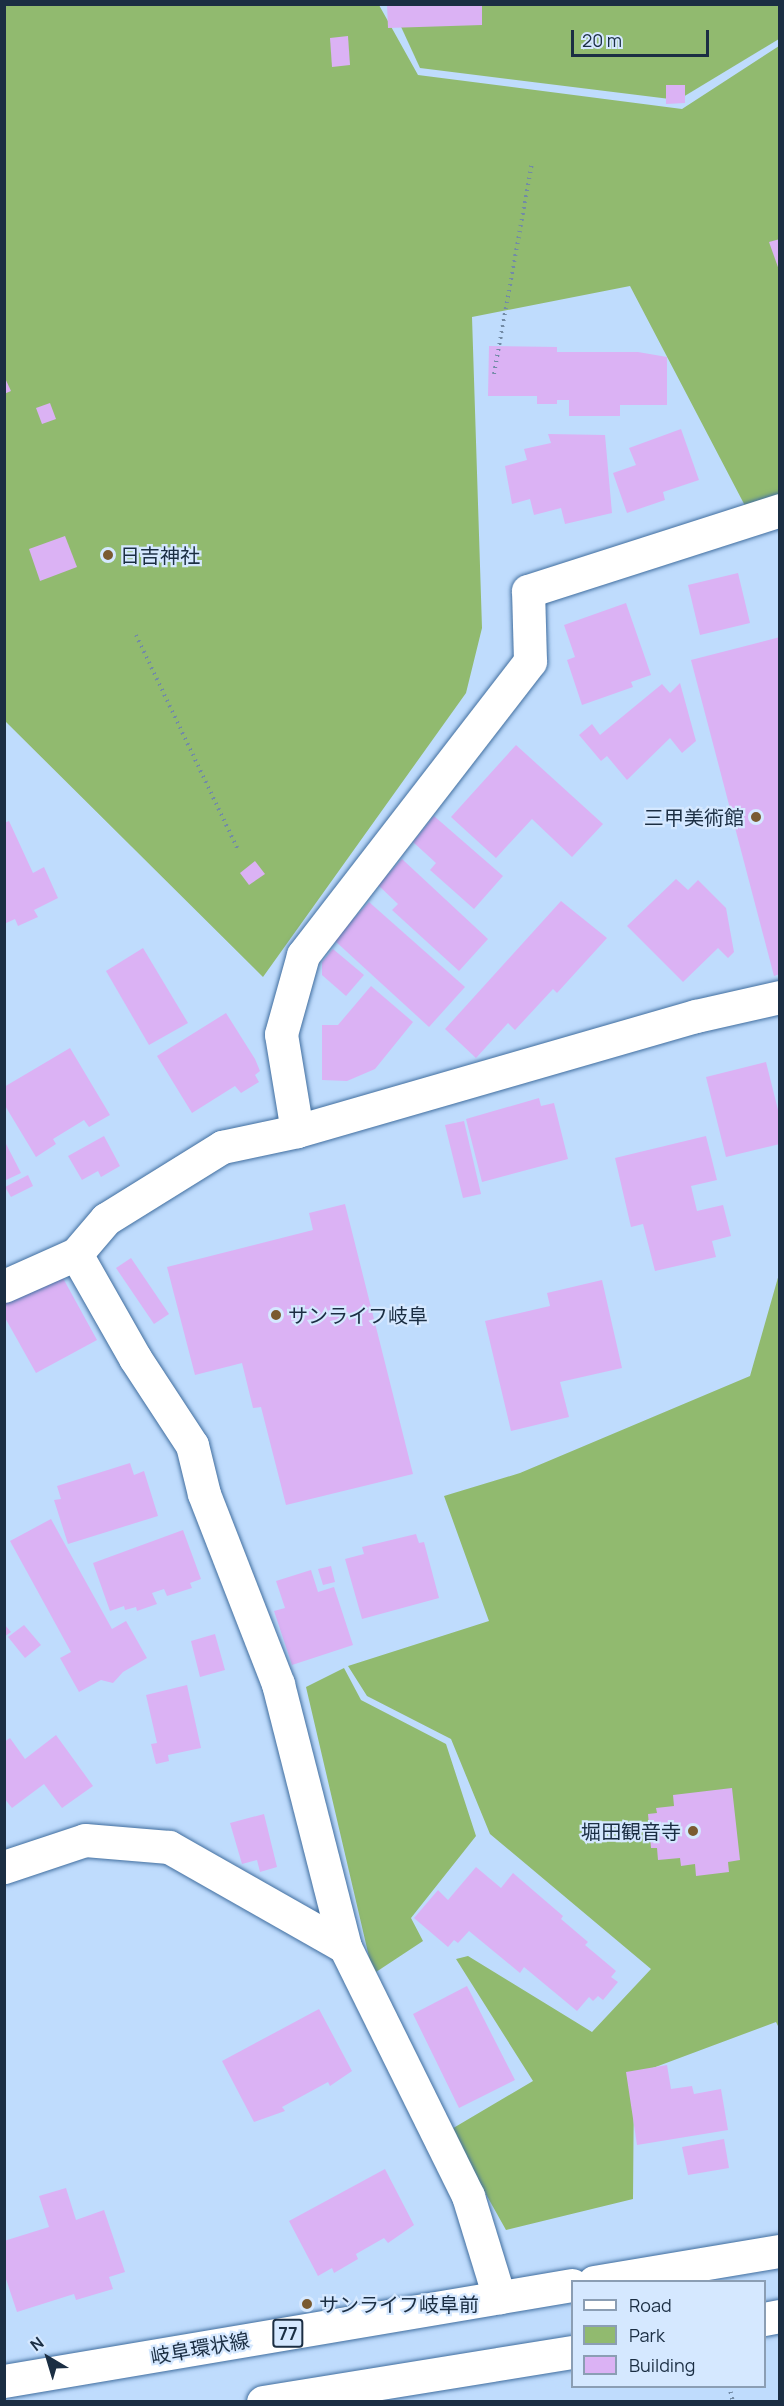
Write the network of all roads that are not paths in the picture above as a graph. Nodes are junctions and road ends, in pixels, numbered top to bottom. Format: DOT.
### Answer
graph roads {
  1 [pos="780,510"];
  2 [pos="780,997"];
  3 [pos="297,1131"];
  4 [pos="76,1254"];
  5 [pos="4,1286"];
  6 [pos="4,1867"];
  7 [pos="345,1947"];
  8 [pos="780,2233"];
  9 [pos="780,2251"];
  10 [pos="731,2259"];
  11 [pos="606,2280"];
  12 [pos="571,2285"];
  13 [pos="499,2297"];
  14 [pos="571,2352"];
  15 [pos="4,2380"];
  16 [pos="263,2402"];
  1 -- 3 [label="street"];
  2 -- 3 [label="street"];
  3 -- 4 [label="street"];
  4 -- 5 [label="street"];
  4 -- 7 [label="street"];
  6 -- 7 [label="street"];
  7 -- 13 [label="street"];
  8 -- 10 [label="street"];
  9 -- 10 [label="street"];
  10 -- 11 [label="street"];
  12 -- 13 [label="street, 岐阜環状線 / 77"];
  13 -- 15 [label="street, 岐阜環状線 / 77"];
  14 -- 16 [label="street"];
}
